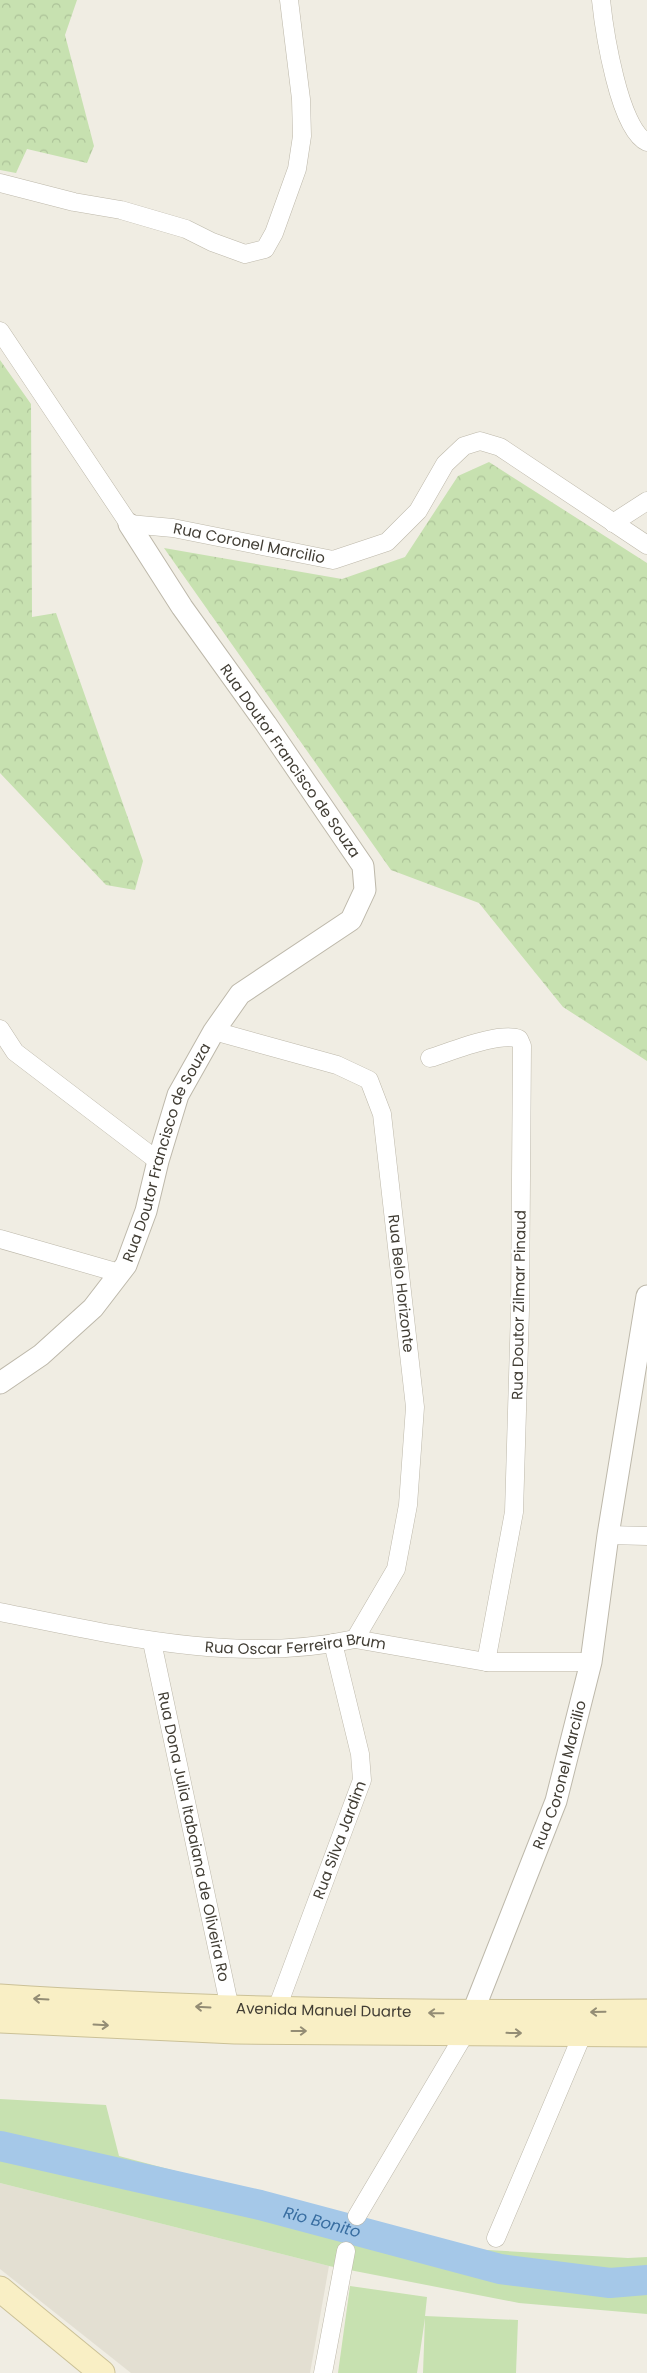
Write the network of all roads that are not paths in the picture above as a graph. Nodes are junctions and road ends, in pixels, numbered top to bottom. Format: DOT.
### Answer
graph roads {
  1 [pos="289,0"];
  2 [pos="602,0"];
  3 [pos="647,142"];
  4 [pos="0,183"];
  5 [pos="0,331"];
  6 [pos="647,501"];
  7 [pos="613,523"];
  8 [pos="129,524"];
  9 [pos="647,545"];
  10 [pos="0,1029"];
  11 [pos="214,1032"];
  12 [pos="430,1058"];
  13 [pos="158,1161"];
  14 [pos="0,1239"];
  15 [pos="119,1273"];
  16 [pos="647,1296"];
  17 [pos="0,1383"];
  18 [pos="608,1535"];
  19 [pos="647,1536"];
  20 [pos="0,1612"];
  21 [pos="355,1638"];
  22 [pos="152,1642"];
  23 [pos="333,1643"];
  24 [pos="486,1662"];
  25 [pos="591,1662"];
  26 [pos="1,2003"];
  27 [pos="647,2012"];
  28 [pos="232,2019"];
  29 [pos="272,2020"];
  30 [pos="469,2023"];
  31 [pos="583,2033"];
  32 [pos="647,2034"];
  33 [pos="357,2216"];
  34 [pos="496,2238"];
  35 [pos="346,2251"];
  36 [pos="0,2289"];
  37 [pos="102,2373"];
  38 [pos="323,2373"];
  1 -- 4 [label="street"];
  2 -- 3 [label="street"];
  5 -- 8 [label="street, Rua Doutor Francisco de Souza"];
  6 -- 7 [label="street"];
  7 -- 8 [label="street, Rua Coronel Marcilio"];
  7 -- 9 [label="street, Rua Coronel Marcilio"];
  8 -- 11 [label="street, Rua Doutor Francisco de Souza"];
  10 -- 13 [label="street"];
  11 -- 13 [label="street, Rua Doutor Francisco de Souza"];
  11 -- 21 [label="street, Rua Belo Horizonte"];
  12 -- 24 [label="street, Rua Doutor Zilmar Pinaud"];
  13 -- 15 [label="street, Rua Doutor Francisco de Souza"];
  14 -- 15 [label="street"];
  15 -- 17 [label="street, Rua Doutor Francisco de Souza"];
  16 -- 18 [label="street, Rua Coronel Marcilio"];
  18 -- 19 [label="street"];
  18 -- 25 [label="street, Rua Coronel Marcilio"];
  20 -- 22 [label="street, Rua Oscar Ferreira Brum"];
  21 -- 23 [label="street, Rua Oscar Ferreira Brum"];
  21 -- 24 [label="street, Rua Oscar Ferreira Brum"];
  22 -- 23 [label="street, Rua Oscar Ferreira Brum"];
  22 -- 28 [label="street, Rua Dona Julia Itabaiana de Oliveira Ro"];
  23 -- 29 [label="street, Rua Silva Jardim"];
  24 -- 25 [label="street, Rua Oscar Ferreira Brum"];
  25 -- 30 [label="street, Rua Coronel Marcilio"];
  26 -- 28 [label="main road, Avenida Manuel Duarte"];
  27 -- 30 [label="main road, Avenida Manuel Duarte, one-way"];
  28 -- 29 [label="main road, Avenida Manuel Duarte"];
  29 -- 30 [label="main road, Avenida Manuel Duarte"];
  30 -- 31 [label="main road, Avenida Manuel Duarte, one-way"];
  30 -- 33 [label="street, Rua Coronel Marcilio"];
  31 -- 32 [label="main road, Avenida Manuel Duarte"];
  31 -- 34 [label="street"];
  35 -- 38 [label="street"];
  36 -- 37 [label="main road"];
}
